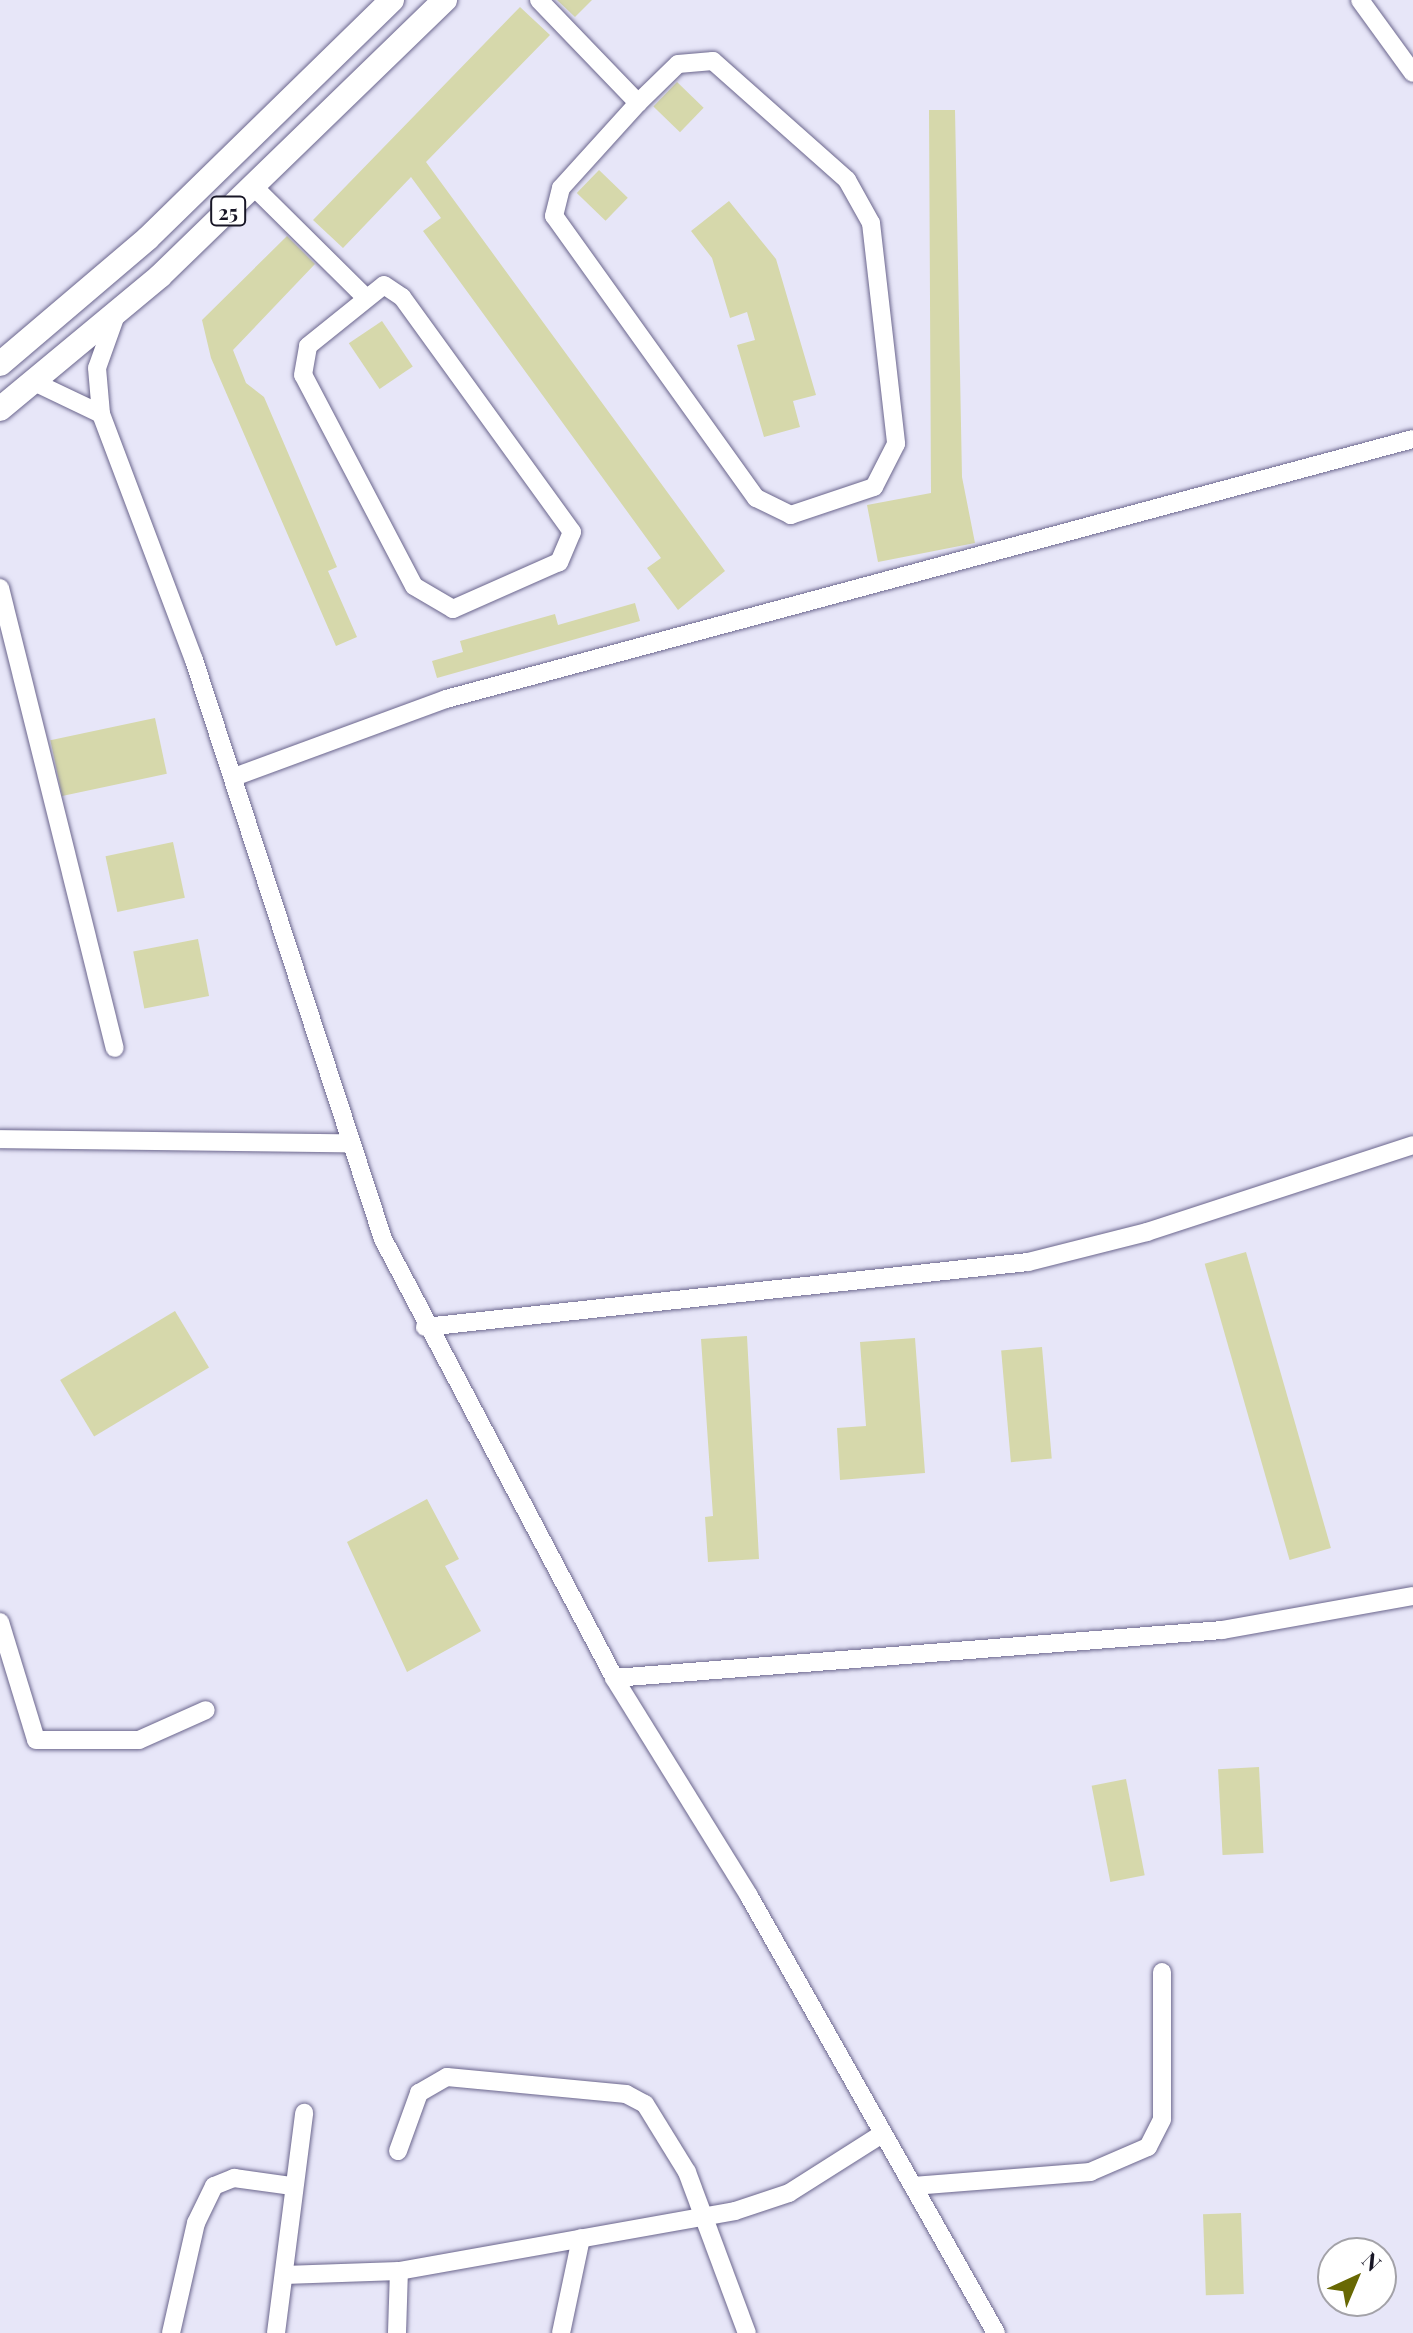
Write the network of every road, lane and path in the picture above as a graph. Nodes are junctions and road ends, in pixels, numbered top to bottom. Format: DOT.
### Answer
graph roads {
  1 [pos="392,0"];
  2 [pos="445,0"];
  3 [pos="539,0"];
  4 [pos="1360,0"];
  5 [pos="373,10"];
  6 [pos="1413,73"];
  7 [pos="638,103"];
  8 [pos="253,186"];
  9 [pos="364,296"];
  10 [pos="116,315"];
  11 [pos="0,364"];
  12 [pos="34,382"];
  13 [pos="0,409"];
  14 [pos="101,414"];
  15 [pos="1413,439"];
  16 [pos="0,588"];
  17 [pos="234,777"];
  18 [pos="115,1048"];
  19 [pos="0,1139"];
  20 [pos="350,1143"];
  21 [pos="1413,1145"];
  22 [pos="425,1327"];
  23 [pos="1413,1596"];
  24 [pos="0,1622"];
  25 [pos="614,1678"];
  26 [pos="206,1710"];
  27 [pos="1162,1972"];
  28 [pos="304,2113"];
  29 [pos="882,2134"];
  30 [pos="398,2151"];
  31 [pos="292,2186"];
  32 [pos="913,2186"];
  33 [pos="703,2217"];
  34 [pos="581,2238"];
  35 [pos="399,2271"];
  36 [pos="284,2275"];
  37 [pos="171,2333"];
  38 [pos="276,2333"];
  39 [pos="397,2333"];
  40 [pos="561,2333"];
  41 [pos="747,2333"];
  42 [pos="996,2333"];
  1 -- 5 [label="main road, 25"];
  2 -- 8 [label="main road, 25"];
  3 -- 7 [label="street"];
  4 -- 6 [label="street"];
  5 -- 11 [label="main road, 25"];
  7 -- 7 [label="street"];
  8 -- 9 [label="street"];
  8 -- 10 [label="main road, 25"];
  9 -- 9 [label="street"];
  10 -- 12 [label="main road, 25"];
  10 -- 14 [label="street"];
  12 -- 13 [label="main road, 25"];
  12 -- 14 [label="street"];
  14 -- 17 [label="street"];
  15 -- 17 [label="street"];
  16 -- 18 [label="street"];
  17 -- 20 [label="street"];
  19 -- 20 [label="street"];
  20 -- 22 [label="street"];
  21 -- 22 [label="street"];
  22 -- 25 [label="street"];
  23 -- 25 [label="street"];
  24 -- 26 [label="street"];
  25 -- 29 [label="street"];
  27 -- 32 [label="street"];
  28 -- 31 [label="street"];
  29 -- 32 [label="street"];
  29 -- 33 [label="street"];
  30 -- 33 [label="street"];
  31 -- 36 [label="street"];
  31 -- 37 [label="street"];
  32 -- 42 [label="street"];
  33 -- 34 [label="street"];
  33 -- 41 [label="street"];
  34 -- 35 [label="street"];
  34 -- 40 [label="street"];
  35 -- 36 [label="street"];
  35 -- 39 [label="street"];
  36 -- 38 [label="street"];
}
